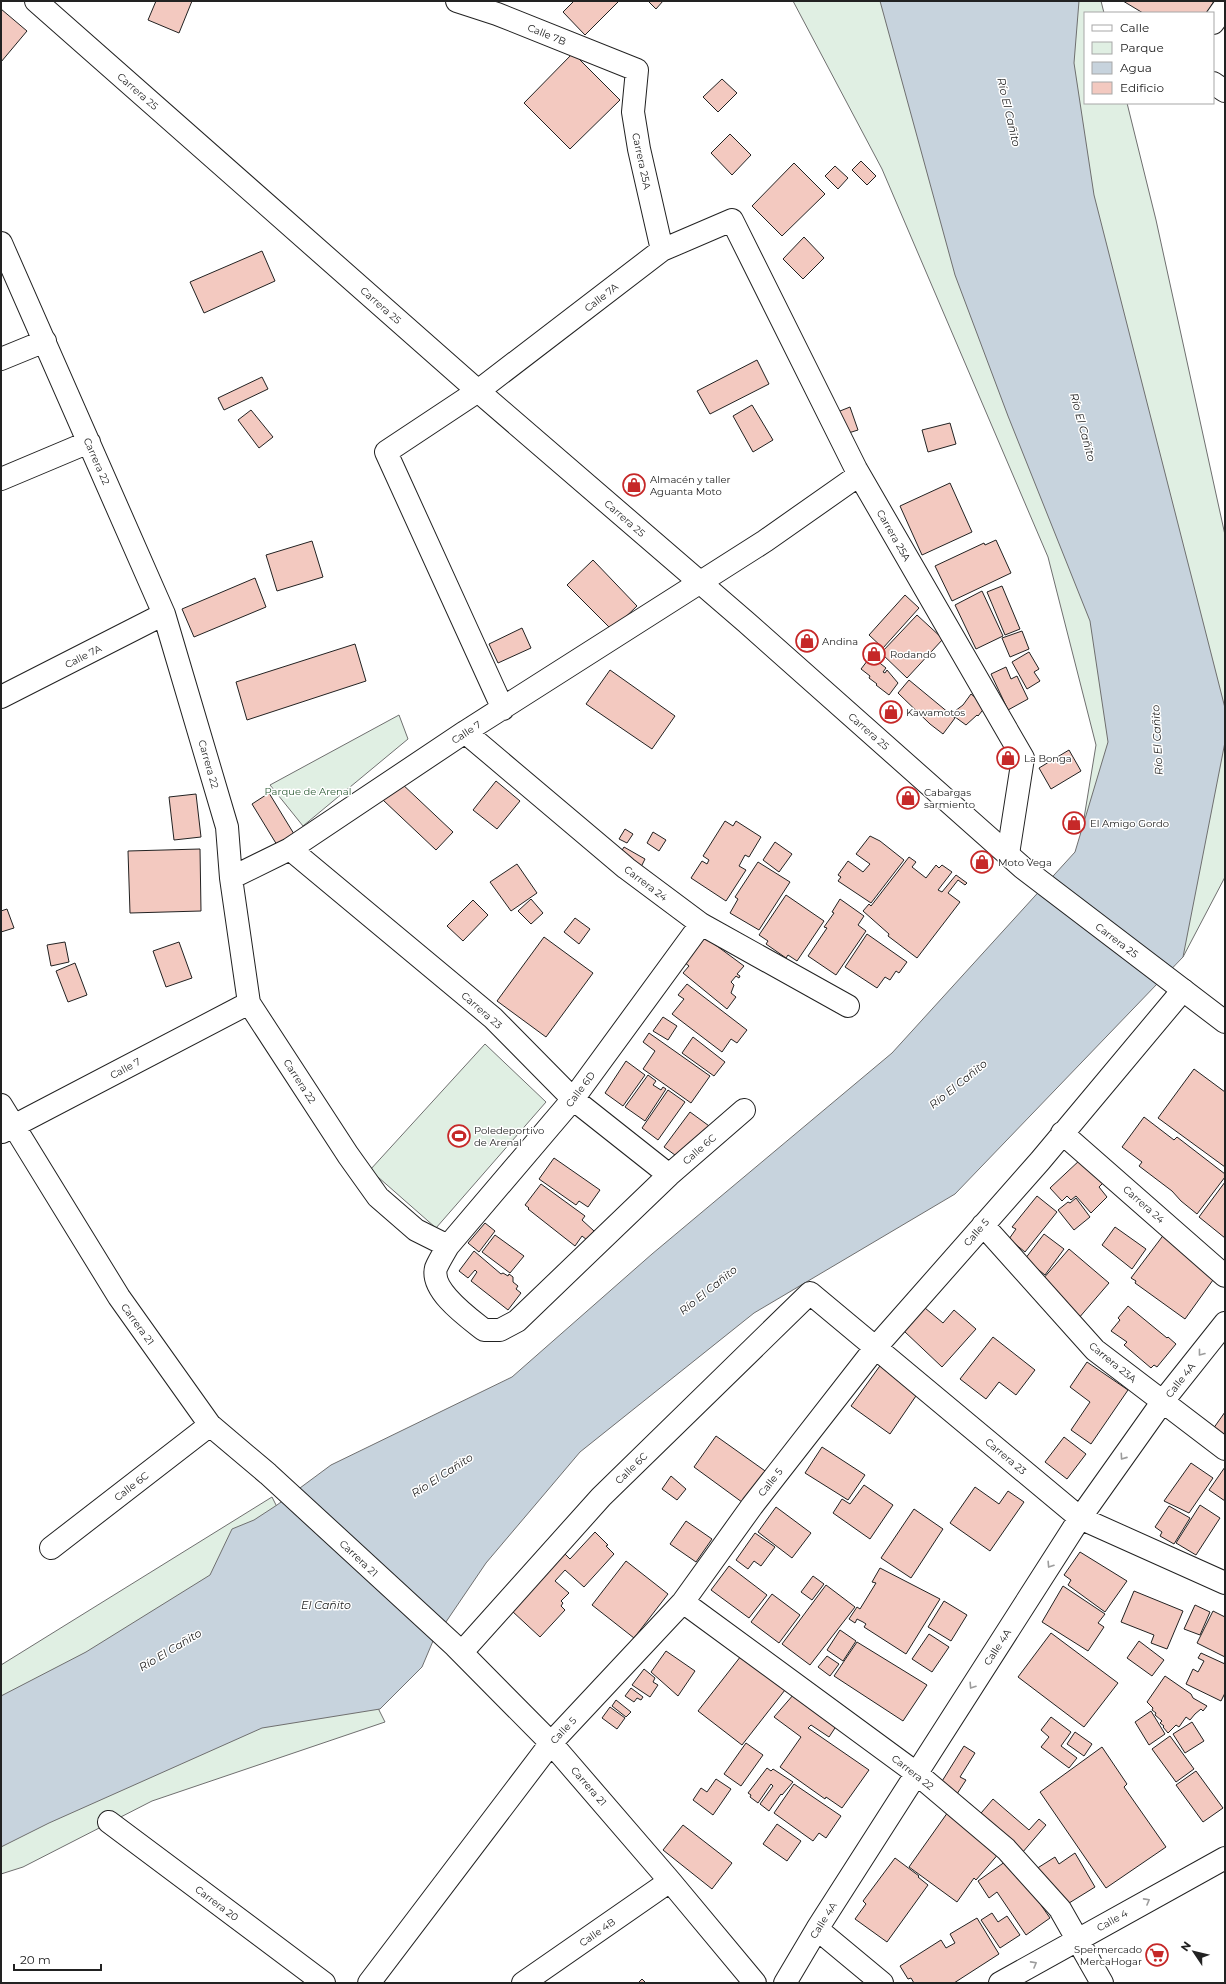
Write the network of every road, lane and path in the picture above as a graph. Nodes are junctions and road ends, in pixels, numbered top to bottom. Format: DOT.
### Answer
graph roads {
  1 [pos="36,1"];
  2 [pos="457,1"];
  3 [pos="1225,6"];
  4 [pos="501,8"];
  5 [pos="1214,22"];
  6 [pos="637,70"];
  7 [pos="1214,84"];
  8 [pos="1225,91"];
  9 [pos="732,220"];
  10 [pos="1,243"];
  11 [pos="662,250"];
  12 [pos="45,342"];
  13 [pos="1,358"];
  14 [pos="478,391"];
  15 [pos="89,442"];
  16 [pos="859,475"];
  17 [pos="1,479"];
  18 [pos="700,582"];
  19 [pos="164,614"];
  20 [pos="1,697"];
  21 [pos="503,709"];
  22 [pos="465,732"];
  23 [pos="290,849"];
  24 [pos="1015,861"];
  25 [pos="231,878"];
  26 [pos="701,924"];
  27 [pos="1176,985"];
  28 [pos="249,1003"];
  29 [pos="848,1006"];
  30 [pos="1225,1022"];
  31 [pos="573,1099"];
  32 [pos="1,1105"];
  33 [pos="744,1110"];
  34 [pos="8,1129"];
  35 [pos="1062,1133"];
  36 [pos="669,1175"];
  37 [pos="983,1225"];
  38 [pos="448,1246"];
  39 [pos="1225,1276"];
  40 [pos="810,1293"];
  41 [pos="517,1321"];
  42 [pos="1225,1323"];
  43 [pos="876,1347"];
  44 [pos="1163,1401"];
  45 [pos="210,1425"];
  46 [pos="1225,1450"];
  47 [pos="1080,1518"];
  48 [pos="51,1548"];
  49 [pos="1225,1583"];
  50 [pos="683,1602"];
  51 [pos="459,1649"];
  52 [pos="551,1742"];
  53 [pos="916,1773"];
  54 [pos="109,1822"];
  55 [pos="1225,1858"];
  56 [pos="670,1881"];
  57 [pos="817,1930"];
  58 [pos="1078,1940"];
  59 [pos="324,1983"];
  60 [pos="369,1983"];
  61 [pos="523,1983"];
  62 [pos="755,1983"];
  63 [pos="785,1983"];
  64 [pos="882,1983"];
  65 [pos="1000,1983"];
  66 [pos="1102,1983"];
  1 -- 14 [label="street, Carrera 25"];
  2 -- 4 [label="street, Calle 7B"];
  3 -- 5 [label="street"];
  4 -- 6 [label="street, Calle 7B"];
  6 -- 11 [label="street, Carrera 25A"];
  7 -- 8 [label="street"];
  9 -- 11 [label="street, Calle 7A"];
  9 -- 16 [label="street, Carrera 25A"];
  10 -- 12 [label="street, Carrera 22"];
  11 -- 14 [label="street, Calle 7A"];
  12 -- 13 [label="street"];
  12 -- 15 [label="street, Carrera 22"];
  14 -- 18 [label="street, Carrera 25"];
  14 -- 21 [label="street, Calle 7A"];
  15 -- 17 [label="street"];
  15 -- 19 [label="street, Carrera 22"];
  16 -- 18 [label="street, Calle 7"];
  16 -- 24 [label="street, Carrera 25A"];
  18 -- 21 [label="street, Calle 7"];
  18 -- 24 [label="street, Carrera 25"];
  19 -- 20 [label="street, Calle 7A"];
  19 -- 25 [label="street, Carrera 22"];
  21 -- 22 [label="street, Calle 7"];
  22 -- 23 [label="street, Calle 7"];
  22 -- 26 [label="street, Carrera 24"];
  23 -- 25 [label="street, Calle 7"];
  23 -- 31 [label="street, Carrera 23"];
  24 -- 27 [label="street, Carrera 25"];
  25 -- 28 [label="street, Carrera 22"];
  26 -- 29 [label="street, Carrera 24"];
  26 -- 31 [label="street, Calle 6D"];
  27 -- 30 [label="street, Carrera 25"];
  27 -- 35 [label="street, Calle 5"];
  28 -- 34 [label="street, Calle 7"];
  28 -- 38 [label="street, Carrera 22"];
  31 -- 36 [label="street, Carrera 23"];
  31 -- 38 [label="street, Calle 6D"];
  32 -- 34 [label="street, Carrera 21"];
  33 -- 36 [label="street, Calle 6C"];
  34 -- 45 [label="street, Carrera 21"];
  35 -- 37 [label="street, Calle 5"];
  35 -- 39 [label="street, Carrera 24"];
  36 -- 41 [label="street, Calle 6C"];
  37 -- 43 [label="street, Calle 5"];
  37 -- 44 [label="street, Carrera 23A"];
  38 -- 41 [label="street, Calle 6D"];
  40 -- 43 [label="street, Carrera 23"];
  40 -- 51 [label="street, Calle 6C"];
  42 -- 44 [label="street, Calle 4A, one-way"];
  43 -- 47 [label="street, Carrera 23"];
  43 -- 50 [label="street, Calle 5"];
  44 -- 46 [label="street, Carrera 23A"];
  44 -- 47 [label="street, Calle 4A, one-way"];
  45 -- 48 [label="street, Calle 6C"];
  45 -- 51 [label="street, Carrera 21"];
  47 -- 49 [label="street, Carrera 23"];
  47 -- 53 [label="street, Calle 4A, one-way"];
  50 -- 52 [label="street, Calle 5"];
  50 -- 53 [label="street, Carrera 22"];
  51 -- 52 [label="street, Carrera 21"];
  52 -- 56 [label="street, Carrera 21"];
  52 -- 60 [label="street, Calle 5"];
  53 -- 57 [label="street, Calle 4A"];
  53 -- 58 [label="street, Carrera 22"];
  54 -- 59 [label="street, Carrera 20"];
  58 -- 55 [label="street, Calle 4, one-way"];
  56 -- 61 [label="street, Calle 4B"];
  56 -- 62 [label="street, Carrera 21"];
  57 -- 63 [label="street, Calle 4A"];
  57 -- 64 [label="street"];
  65 -- 58 [label="street, Calle 4, one-way"];
  58 -- 66 [label="street, Carrera 22"];
}
